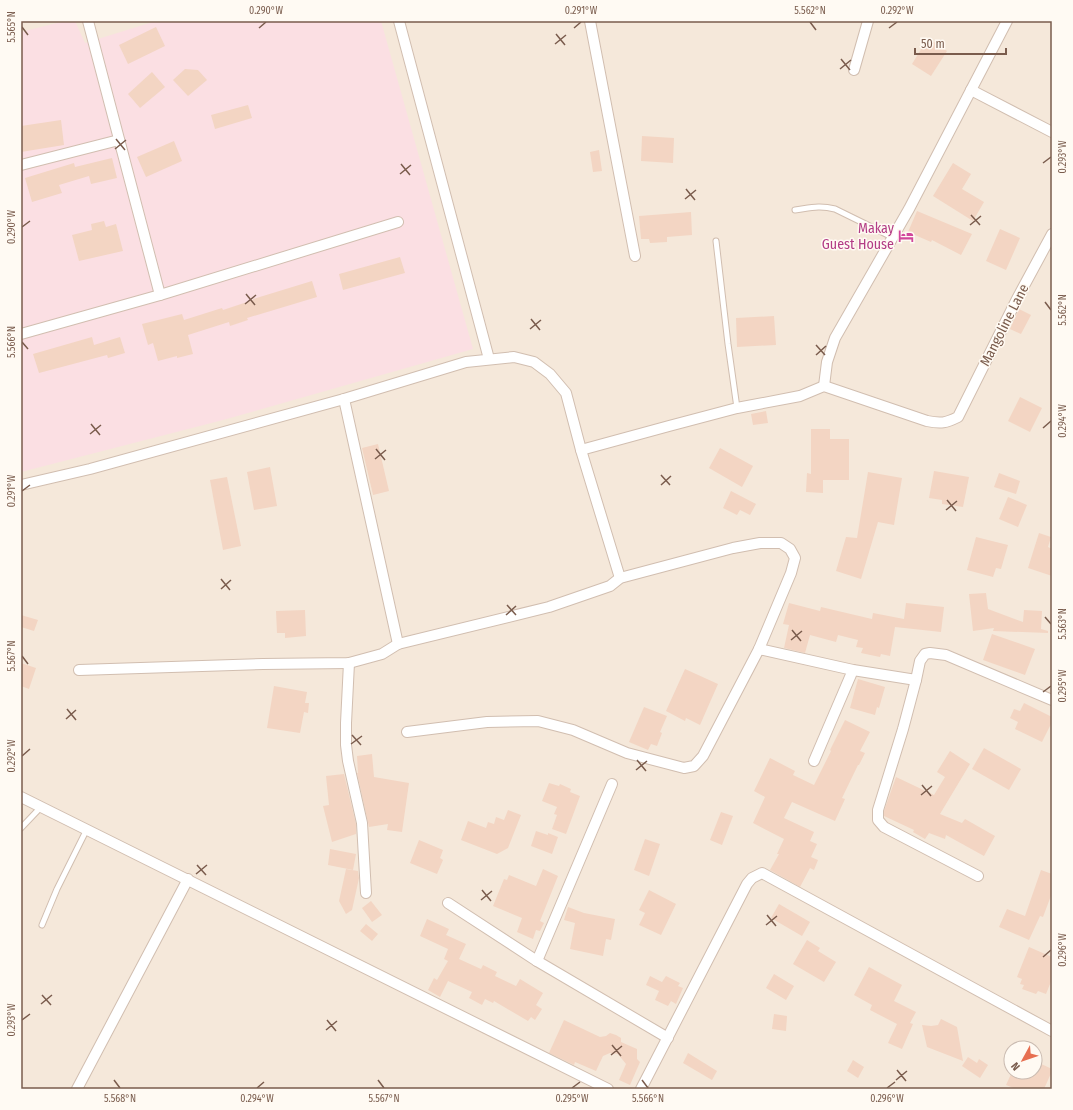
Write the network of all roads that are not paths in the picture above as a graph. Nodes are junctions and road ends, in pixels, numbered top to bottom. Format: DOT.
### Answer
graph roads {
  1 [pos="88,21"];
  2 [pos="399,21"];
  3 [pos="590,21"];
  4 [pos="868,21"];
  5 [pos="1007,21"];
  6 [pos="854,70"];
  7 [pos="971,90"];
  8 [pos="1052,132"];
  9 [pos="120,140"];
  10 [pos="21,166"];
  11 [pos="795,210"];
  12 [pos="398,222"];
  13 [pos="1052,234"];
  14 [pos="892,237"];
  15 [pos="716,241"];
  16 [pos="635,256"];
  17 [pos="160,295"];
  18 [pos="21,334"];
  19 [pos="489,359"];
  20 [pos="824,386"];
  21 [pos="344,399"];
  22 [pos="737,408"];
  23 [pos="581,450"];
  24 [pos="21,485"];
  25 [pos="620,578"];
  26 [pos="398,644"];
  27 [pos="759,649"];
  28 [pos="349,662"];
  29 [pos="80,670"];
  30 [pos="853,670"];
  31 [pos="916,680"];
  32 [pos="1052,700"];
  33 [pos="407,732"];
  34 [pos="814,761"];
  35 [pos="612,784"];
  36 [pos="21,797"];
  37 [pos="41,806"];
  38 [pos="21,828"];
  39 [pos="87,829"];
  40 [pos="978,876"];
  41 [pos="188,879"];
  42 [pos="366,893"];
  43 [pos="448,903"];
  44 [pos="42,925"];
  45 [pos="537,961"];
  46 [pos="1052,1031"];
  47 [pos="668,1038"];
  48 [pos="77,1089"];
  49 [pos="608,1089"];
  50 [pos="641,1089"];
  1 -- 9 [label="street"];
  2 -- 19 [label="street"];
  3 -- 16 [label="street"];
  4 -- 6 [label="street"];
  5 -- 7 [label="street"];
  7 -- 8 [label="street"];
  7 -- 14 [label="street"];
  9 -- 10 [label="street"];
  9 -- 17 [label="street"];
  11 -- 14 [label="lane"];
  12 -- 17 [label="street"];
  13 -- 20 [label="street, Mangoline Lane"];
  14 -- 20 [label="street"];
  15 -- 22 [label="lane"];
  17 -- 18 [label="street"];
  19 -- 21 [label="street"];
  19 -- 23 [label="street"];
  20 -- 22 [label="street"];
  21 -- 24 [label="street"];
  21 -- 26 [label="street"];
  22 -- 23 [label="street"];
  23 -- 25 [label="street"];
  25 -- 26 [label="street"];
  25 -- 27 [label="street"];
  26 -- 28 [label="street"];
  27 -- 30 [label="street"];
  27 -- 33 [label="street"];
  28 -- 29 [label="street"];
  28 -- 42 [label="street"];
  30 -- 31 [label="street"];
  30 -- 34 [label="street"];
  31 -- 32 [label="street"];
  31 -- 40 [label="street"];
  35 -- 45 [label="street"];
  36 -- 37 [label="street"];
  37 -- 38 [label="lane"];
  37 -- 39 [label="street"];
  39 -- 41 [label="street"];
  39 -- 44 [label="lane"];
  41 -- 48 [label="street"];
  41 -- 49 [label="street"];
  43 -- 45 [label="street"];
  45 -- 47 [label="street"];
  46 -- 47 [label="street"];
  47 -- 50 [label="street"];
}
